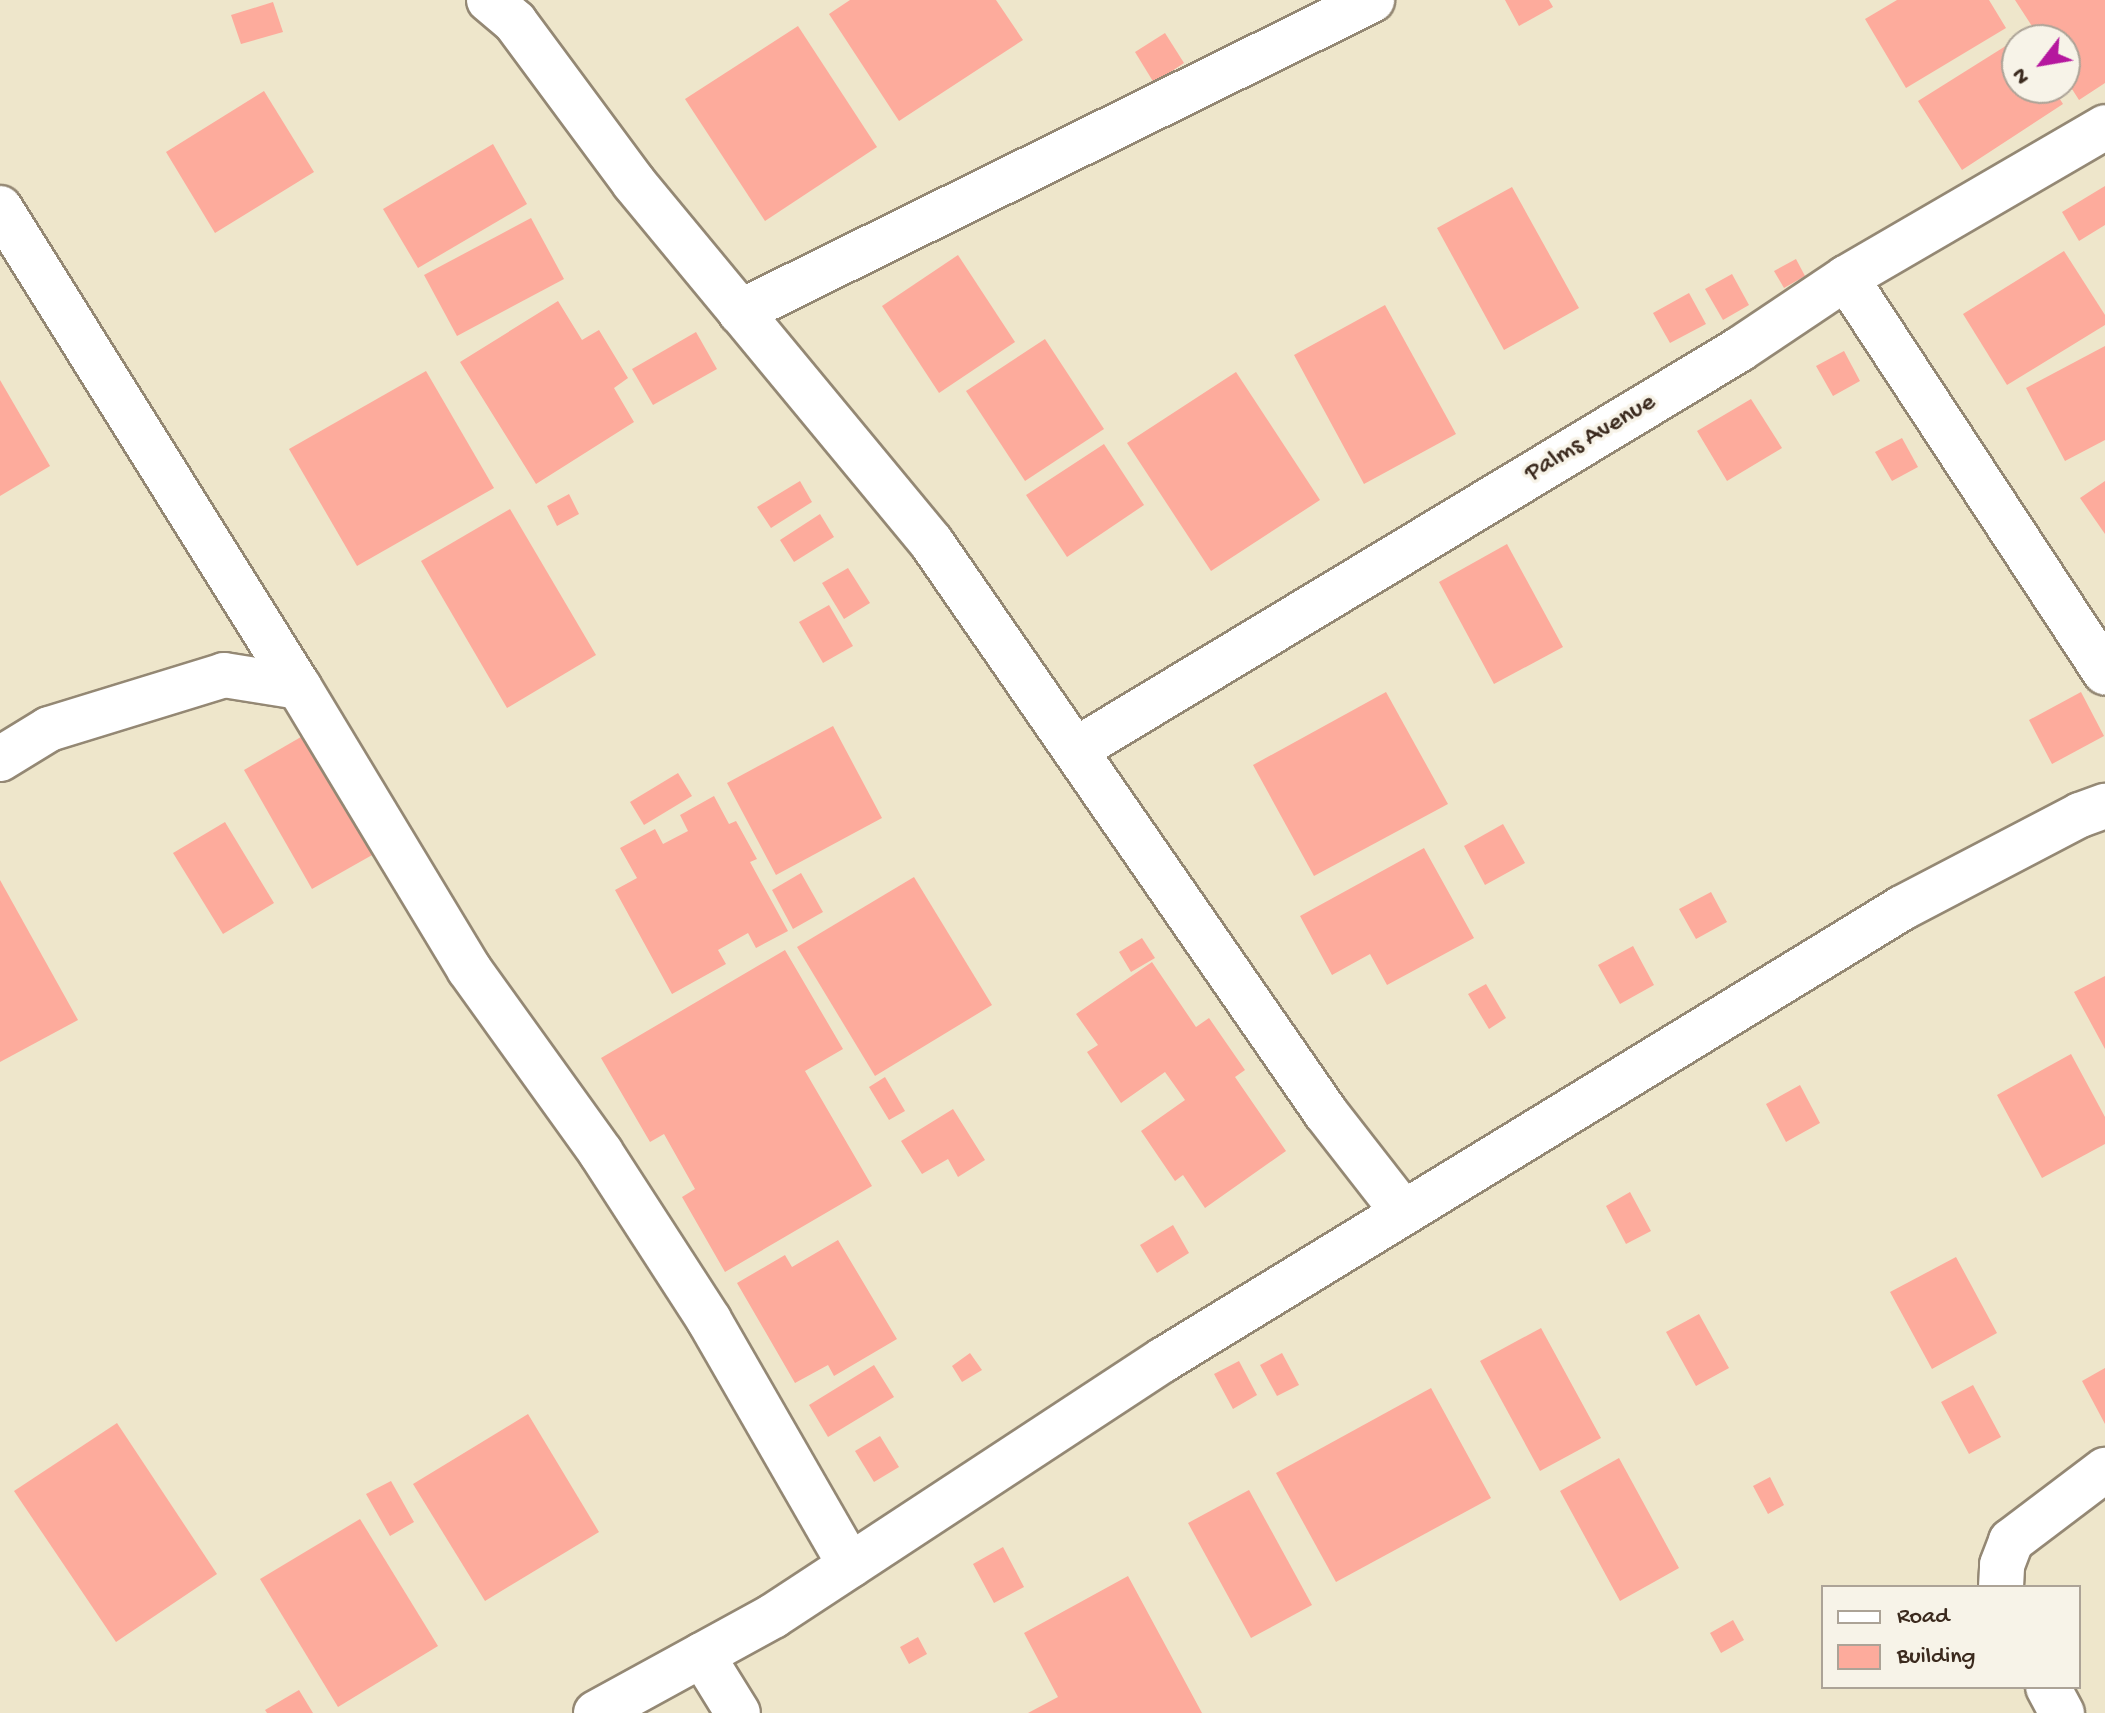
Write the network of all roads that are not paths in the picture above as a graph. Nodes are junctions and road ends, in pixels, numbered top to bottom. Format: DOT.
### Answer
graph roads {
  1 [pos="489,0"];
  2 [pos="1372,0"];
  3 [pos="2105,127"];
  4 [pos="0,208"];
  5 [pos="1846,278"];
  6 [pos="740,312"];
  7 [pos="2105,673"];
  8 [pos="299,687"];
  9 [pos="1077,749"];
  10 [pos="0,759"];
  11 [pos="2105,806"];
  12 [pos="1403,1212"];
  13 [pos="2105,1470"];
  14 [pos="850,1565"];
  15 [pos="2001,1585"];
  16 [pos="702,1655"];
  17 [pos="2049,1689"];
  18 [pos="596,1713"];
  19 [pos="738,1713"];
  20 [pos="2062,1713"];
  1 -- 6 [label="street"];
  2 -- 6 [label="street"];
  3 -- 5 [label="street, Palms Avenue"];
  4 -- 8 [label="street"];
  5 -- 7 [label="street"];
  5 -- 9 [label="street, Palms Avenue"];
  6 -- 9 [label="street"];
  8 -- 10 [label="street"];
  8 -- 14 [label="street"];
  9 -- 12 [label="street"];
  11 -- 12 [label="street"];
  12 -- 14 [label="street"];
  13 -- 15 [label="street"];
  14 -- 16 [label="street"];
  16 -- 18 [label="street"];
  16 -- 19 [label="street"];
  17 -- 20 [label="street"];
}
